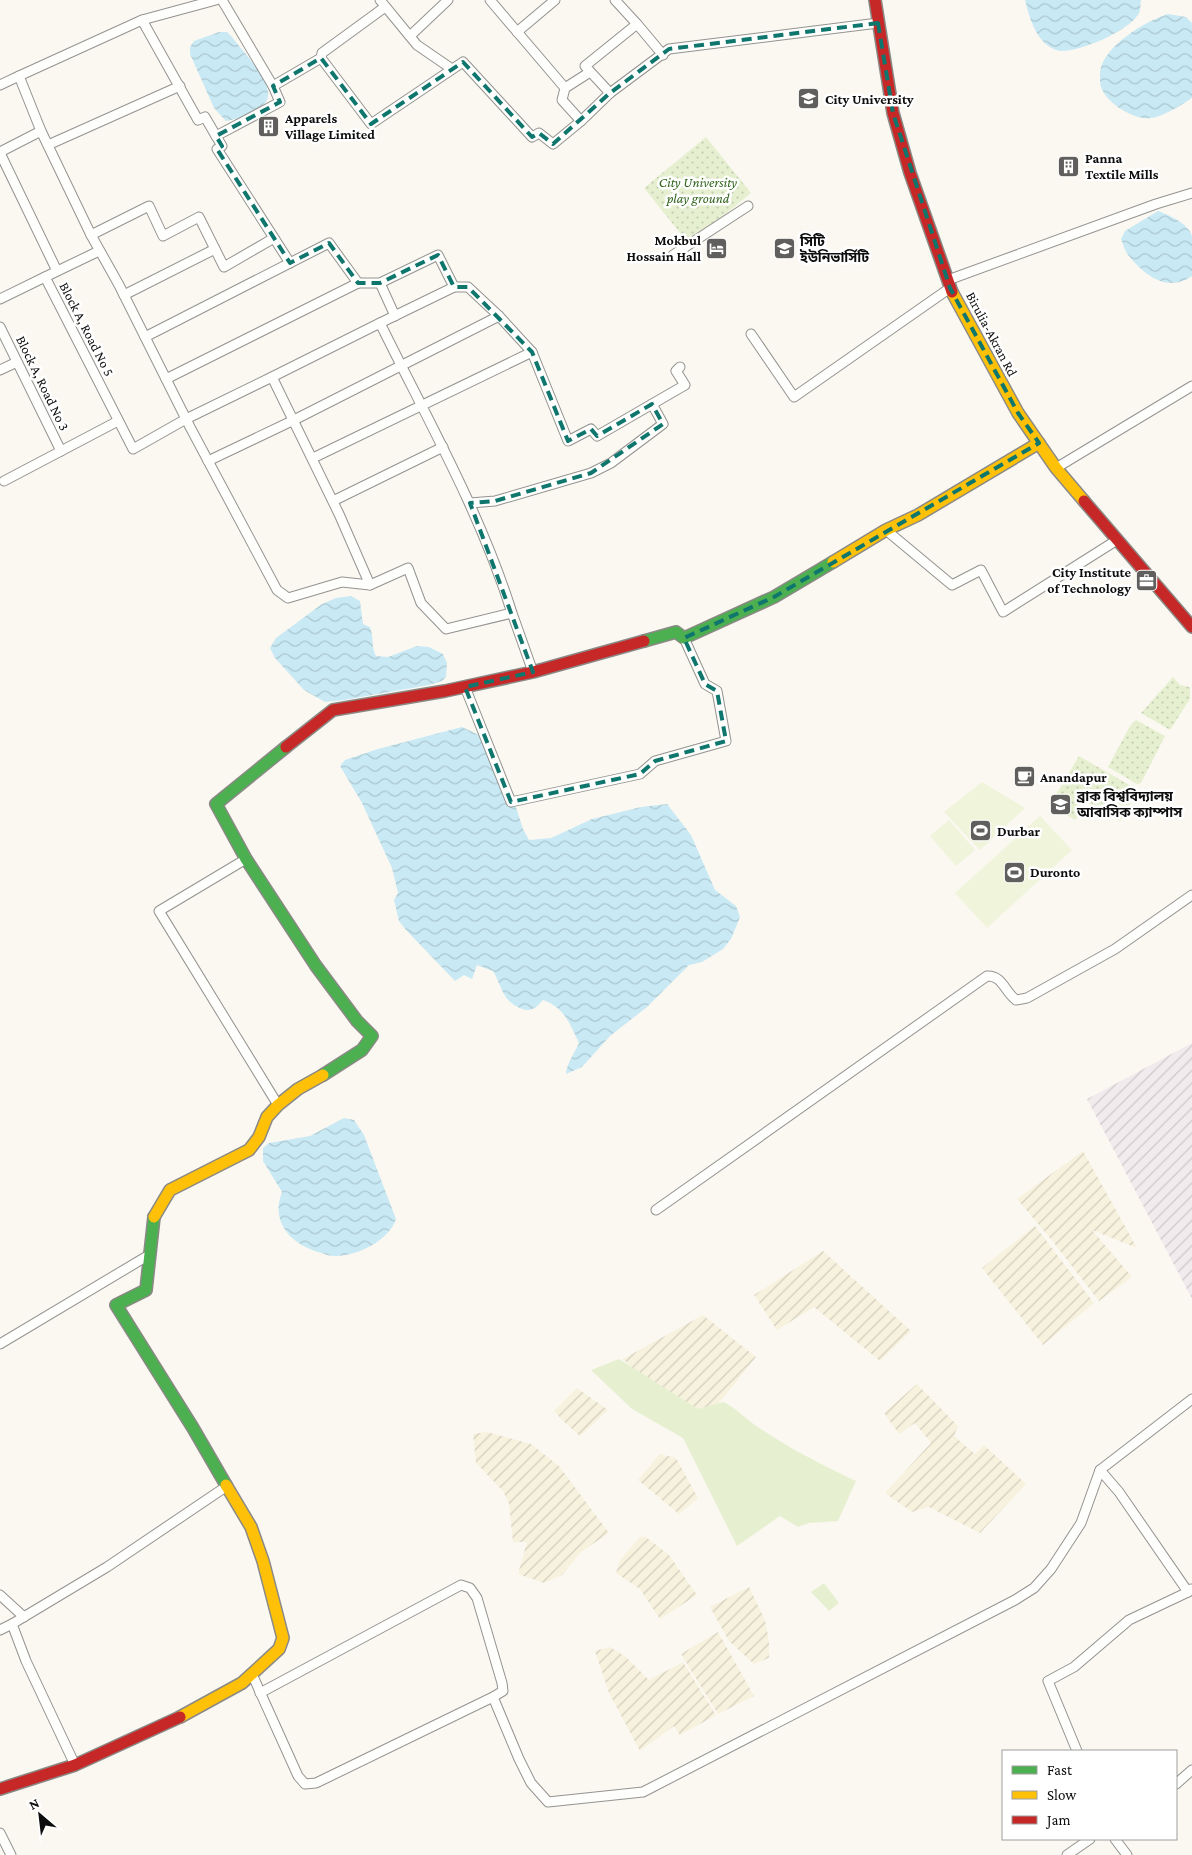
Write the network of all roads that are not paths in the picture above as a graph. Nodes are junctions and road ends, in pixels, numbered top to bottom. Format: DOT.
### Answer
graph roads {
  1 [pos="216,0"];
  2 [pos="222,0"];
  3 [pos="448,0"];
  4 [pos="554,0"];
  5 [pos="615,0"];
  6 [pos="875,0"];
  7 [pos="494,1"];
  8 [pos="382,3"];
  9 [pos="142,20"];
  10 [pos="878,23"];
  11 [pos="637,24"];
  12 [pos="517,32"];
  13 [pos="410,36"];
  14 [pos="663,55"];
  15 [pos="321,58"];
  16 [pos="452,70"];
  17 [pos="590,72"];
  18 [pos="19,76"];
  19 [pos="0,85"];
  20 [pos="180,86"];
  21 [pos="273,86"];
  22 [pos="565,88"];
  23 [pos="610,93"];
  24 [pos="581,121"];
  25 [pos="42,131"];
  26 [pos="216,136"];
  27 [pos="48,146"];
  28 [pos="0,152"];
  29 [pos="1192,193"];
  30 [pos="748,206"];
  31 [pos="91,235"];
  32 [pos="274,238"];
  33 [pos="215,249"];
  34 [pos="99,251"];
  35 [pos="673,255"];
  36 [pos="290,263"];
  37 [pos="57,271"];
  38 [pos="45,277"];
  39 [pos="358,283"];
  40 [pos="380,283"];
  41 [pos="949,284"];
  42 [pos="454,287"];
  43 [pos="124,295"];
  44 [pos="0,300"];
  45 [pos="395,316"];
  46 [pos="499,316"];
  47 [pos="380,323"];
  48 [pos="0,328"];
  49 [pos="751,334"];
  50 [pos="145,337"];
  51 [pos="532,352"];
  52 [pos="17,362"];
  53 [pos="400,365"];
  54 [pos="680,368"];
  55 [pos="0,370"];
  56 [pos="272,377"];
  57 [pos="166,379"];
  58 [pos="1192,386"];
  59 [pos="652,404"];
  60 [pos="422,405"];
  61 [pos="186,419"];
  62 [pos="294,420"];
  63 [pos="118,421"];
  64 [pos="1039,443"];
  65 [pos="442,447"];
  66 [pos="61,451"];
  67 [pos="312,458"];
  68 [pos="208,461"];
  69 [pos="1056,468"];
  70 [pos="4,481"];
  71 [pos="333,501"];
  72 [pos="470,504"];
  73 [pos="886,530"];
  74 [pos="1117,540"];
  75 [pos="370,585"];
  76 [pos="512,612"];
  77 [pos="1192,627"];
  78 [pos="684,638"];
  79 [pos="533,672"];
  80 [pos="464,687"];
  81 [pos="246,859"];
  82 [pos="1192,896"];
  83 [pos="278,1105"];
  84 [pos="656,1210"];
  85 [pos="149,1255"];
  86 [pos="0,1344"];
  87 [pos="1192,1399"];
  88 [pos="1100,1470"];
  89 [pos="227,1486"];
  90 [pos="1190,1590"];
  91 [pos="0,1595"];
  92 [pos="24,1617"];
  93 [pos="12,1624"];
  94 [pos="0,1630"];
  95 [pos="252,1674"];
  96 [pos="260,1694"];
  97 [pos="493,1697"];
  98 [pos="1077,1750"];
  99 [pos="75,1765"];
  100 [pos="1192,1770"];
  101 [pos="1177,1783"];
  102 [pos="0,1789"];
  103 [pos="0,1833"];
  104 [pos="1089,1840"];
  105 [pos="1116,1840"];
  106 [pos="11,1855"];
  107 [pos="1067,1855"];
  108 [pos="1127,1855"];
  1 -- 9 [label="street"];
  2 -- 21 [label="street"];
  3 -- 13 [label="street"];
  4 -- 12 [label="street"];
  5 -- 11 [label="street"];
  6 -- 10 [label="main road, Birulia-Akran Rd"];
  7 -- 12 [label="street"];
  8 -- 13 [label="street"];
  8 -- 15 [label="street"];
  9 -- 18 [label="street"];
  9 -- 20 [label="street"];
  10 -- 14 [label="street"];
  10 -- 41 [label="main road, Birulia-Akran Rd"];
  11 -- 14 [label="street"];
  11 -- 17 [label="street"];
  12 -- 22 [label="street"];
  13 -- 16 [label="street"];
  14 -- 23 [label="street"];
  15 -- 16 [label="street"];
  15 -- 21 [label="street"];
  16 -- 24 [label="street"];
  17 -- 22 [label="street"];
  17 -- 23 [label="street"];
  18 -- 19 [label="street"];
  18 -- 25 [label="street"];
  20 -- 26 [label="street"];
  20 -- 27 [label="street"];
  21 -- 26 [label="street"];
  22 -- 24 [label="street"];
  23 -- 24 [label="street"];
  25 -- 27 [label="street"];
  25 -- 28 [label="street"];
  26 -- 32 [label="street"];
  27 -- 31 [label="street"];
  28 -- 37 [label="street"];
  29 -- 41 [label="street"];
  30 -- 35 [label="street"];
  31 -- 33 [label="street"];
  31 -- 34 [label="street"];
  32 -- 33 [label="street"];
  32 -- 36 [label="street"];
  33 -- 43 [label="street"];
  34 -- 37 [label="street, Block A, Road No 5"];
  34 -- 43 [label="street"];
  36 -- 39 [label="street"];
  36 -- 50 [label="street"];
  37 -- 38 [label="street, Block A, Road No 5"];
  38 -- 44 [label="street"];
  38 -- 63 [label="street, Block A, Road No 5"];
  39 -- 40 [label="street"];
  39 -- 57 [label="street"];
  40 -- 42 [label="street"];
  40 -- 45 [label="street"];
  41 -- 49 [label="street"];
  41 -- 64 [label="main road, Birulia-Akran Rd"];
  42 -- 45 [label="street"];
  42 -- 46 [label="street"];
  43 -- 50 [label="street"];
  45 -- 47 [label="street"];
  46 -- 51 [label="street"];
  46 -- 53 [label="street"];
  47 -- 53 [label="street"];
  47 -- 56 [label="street"];
  48 -- 52 [label="street, Block A, Road No 3"];
  50 -- 57 [label="street"];
  51 -- 59 [label="street"];
  51 -- 60 [label="street"];
  52 -- 55 [label="street"];
  52 -- 66 [label="street, Block A, Road No 3"];
  53 -- 60 [label="street"];
  53 -- 62 [label="street"];
  54 -- 59 [label="street"];
  56 -- 61 [label="street"];
  56 -- 62 [label="street"];
  57 -- 61 [label="street"];
  58 -- 69 [label="street"];
  59 -- 72 [label="street"];
  60 -- 65 [label="street"];
  60 -- 67 [label="street"];
  61 -- 63 [label="street, Block A, Road No 5"];
  61 -- 68 [label="street"];
  62 -- 67 [label="street"];
  62 -- 68 [label="street"];
  63 -- 66 [label="street"];
  64 -- 69 [label="main road, Birulia-Akran Rd"];
  64 -- 73 [label="main road"];
  65 -- 71 [label="street"];
  65 -- 72 [label="street"];
  66 -- 70 [label="street"];
  67 -- 71 [label="street"];
  68 -- 75 [label="street"];
  69 -- 74 [label="main road, Birulia-Akran Rd"];
  71 -- 75 [label="street"];
  72 -- 76 [label="street"];
  73 -- 74 [label="street"];
  73 -- 78 [label="main road"];
  74 -- 77 [label="main road, Birulia-Akran Rd"];
  75 -- 76 [label="street"];
  76 -- 79 [label="street"];
  78 -- 79 [label="main road"];
  78 -- 80 [label="street"];
  79 -- 80 [label="main road"];
  80 -- 81 [label="main road"];
  81 -- 83 [label="street"];
  81 -- 83 [label="main road"];
  82 -- 84 [label="street"];
  83 -- 85 [label="main road"];
  85 -- 86 [label="street"];
  85 -- 89 [label="main road"];
  87 -- 88 [label="street"];
  88 -- 90 [label="street"];
  88 -- 97 [label="street"];
  89 -- 92 [label="street"];
  89 -- 95 [label="main road"];
  90 -- 98 [label="street"];
  91 -- 92 [label="street"];
  92 -- 93 [label="street"];
  93 -- 94 [label="street"];
  93 -- 99 [label="street"];
  95 -- 96 [label="street"];
  95 -- 99 [label="main road"];
  96 -- 97 [label="street"];
  96 -- 97 [label="street"];
  99 -- 102 [label="main road"];
  100 -- 101 [label="street"];
  103 -- 106 [label="street"];
  104 -- 107 [label="street"];
  105 -- 108 [label="street"];
}
